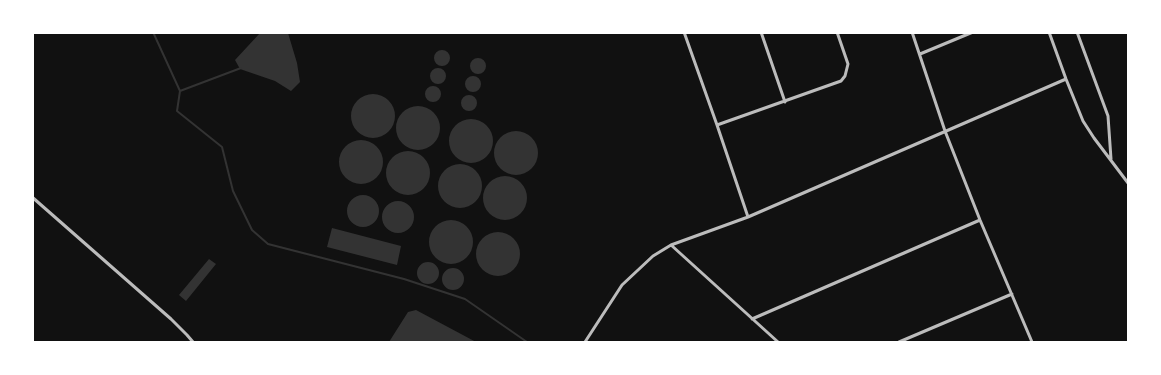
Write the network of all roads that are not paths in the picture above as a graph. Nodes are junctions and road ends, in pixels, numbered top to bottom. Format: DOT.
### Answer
graph roads {
  1 [pos="684,32"];
  2 [pos="761,32"];
  3 [pos="837,32"];
  4 [pos="912,32"];
  5 [pos="973,32"];
  6 [pos="1050,32"];
  7 [pos="1077,32"];
  8 [pos="920,54"];
  9 [pos="1066,78"];
  10 [pos="785,102"];
  11 [pos="718,125"];
  12 [pos="945,131"];
  13 [pos="1111,159"];
  14 [pos="1128,182"];
  15 [pos="32,197"];
  16 [pos="748,217"];
  17 [pos="980,220"];
  18 [pos="671,245"];
  19 [pos="1012,294"];
  20 [pos="752,319"];
  21 [pos="193,342"];
  22 [pos="585,342"];
  23 [pos="778,342"];
  24 [pos="899,342"];
  25 [pos="1032,342"];
  1 -- 11 [label="street"];
  2 -- 10 [label="street"];
  3 -- 10 [label="street"];
  4 -- 8 [label="street"];
  5 -- 8 [label="street"];
  6 -- 9 [label="street"];
  7 -- 13 [label="street"];
  8 -- 12 [label="street"];
  9 -- 12 [label="street"];
  9 -- 13 [label="street"];
  10 -- 11 [label="street"];
  11 -- 16 [label="street"];
  12 -- 16 [label="street"];
  12 -- 17 [label="street"];
  13 -- 14 [label="street"];
  15 -- 21 [label="street"];
  16 -- 18 [label="street"];
  17 -- 19 [label="street"];
  17 -- 20 [label="street"];
  18 -- 20 [label="street"];
  18 -- 22 [label="street"];
  19 -- 24 [label="street"];
  19 -- 25 [label="street"];
  20 -- 23 [label="street"];
}
